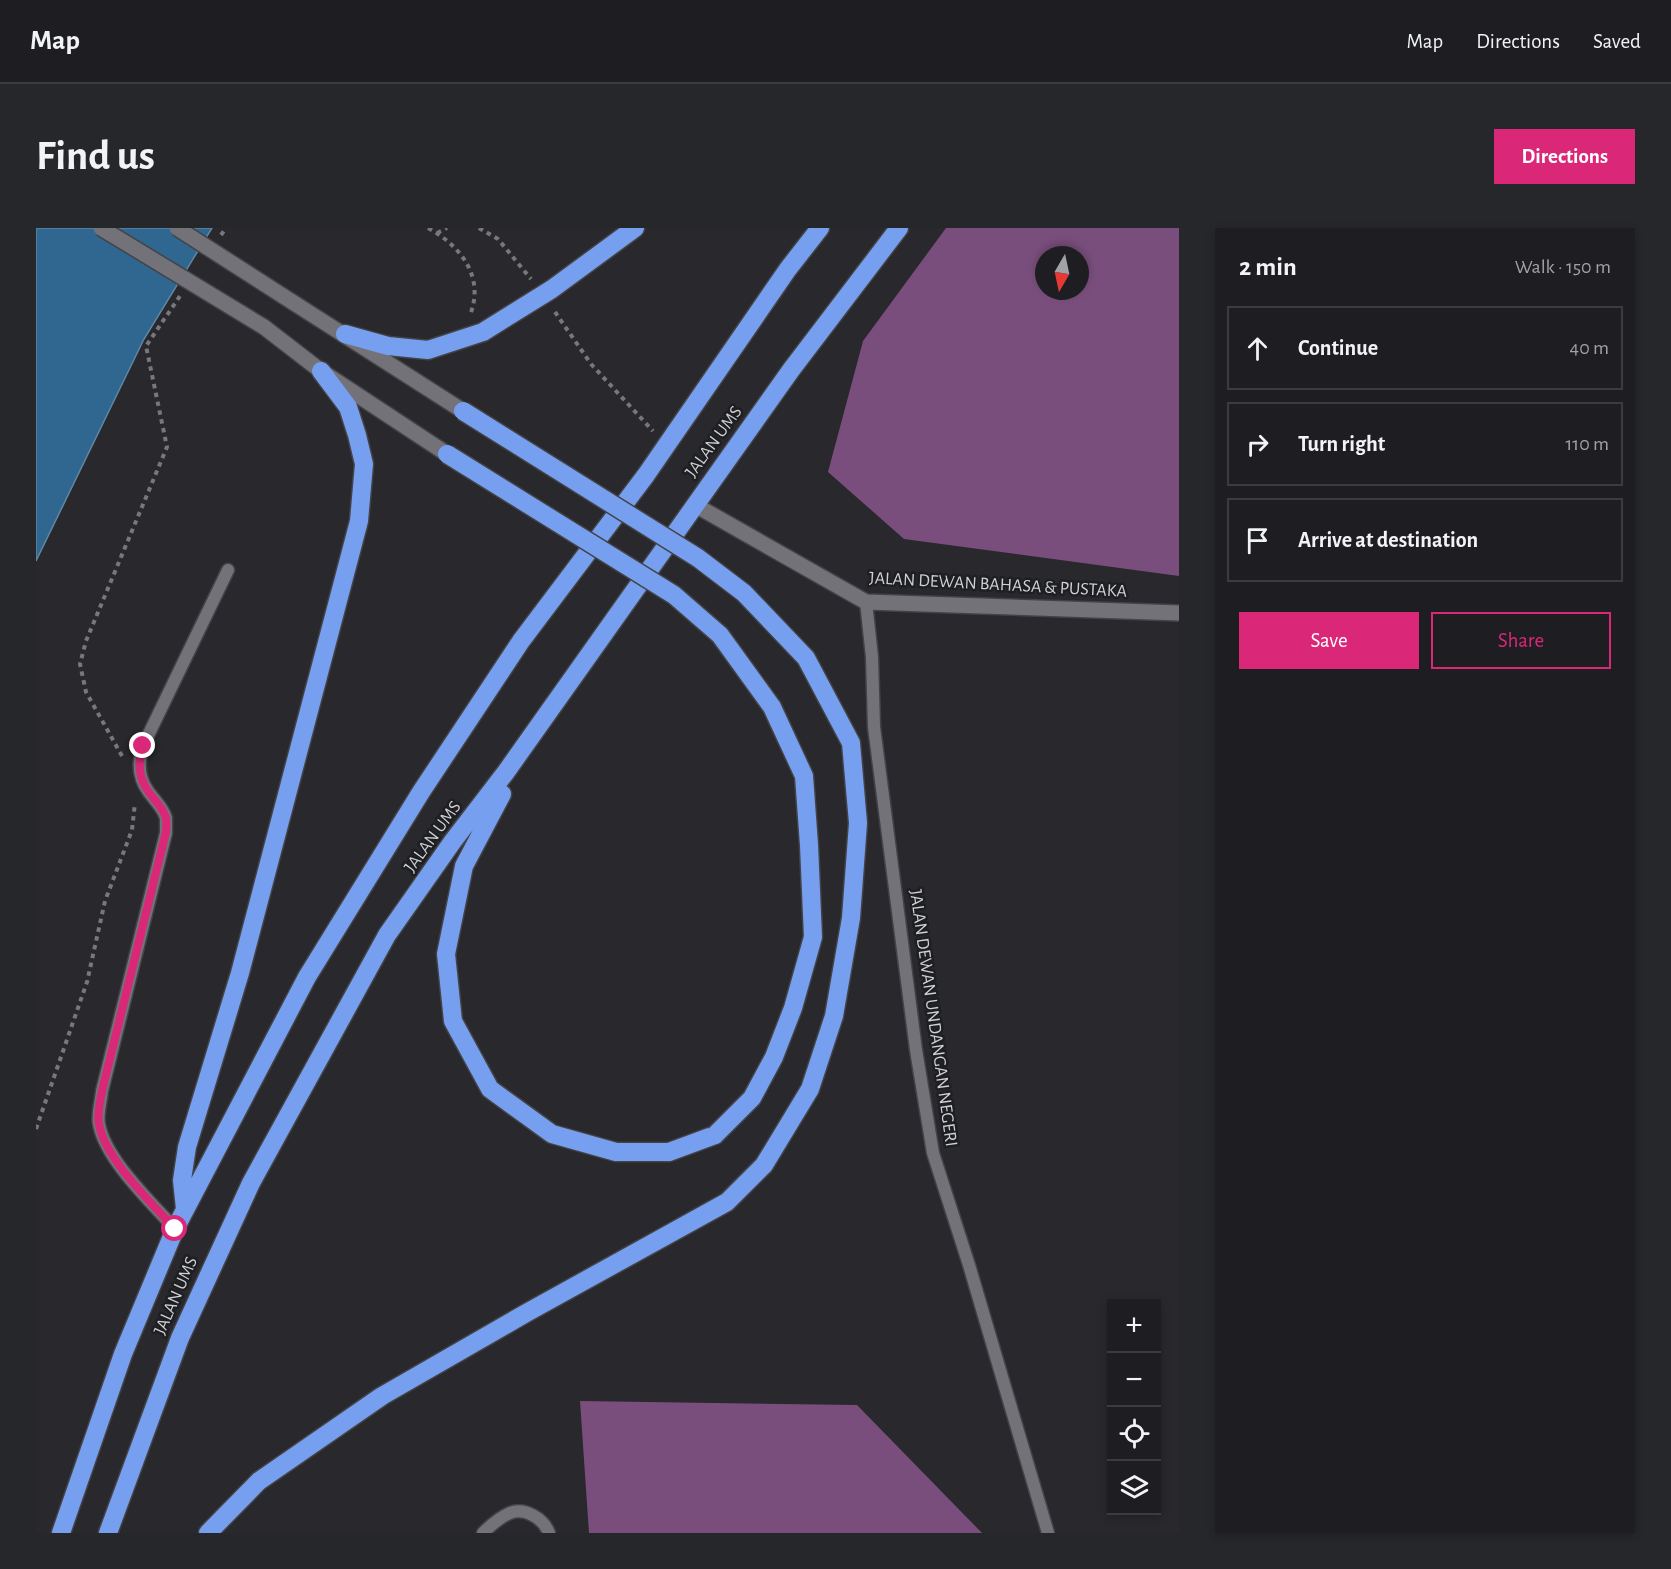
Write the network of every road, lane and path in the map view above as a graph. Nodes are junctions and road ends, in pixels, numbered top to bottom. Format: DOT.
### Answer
graph roads {
  1 [pos="101,228"];
  2 [pos="177,228"];
  3 [pos="226,228"];
  4 [pos="428,228"];
  5 [pos="447,228"];
  6 [pos="479,228"];
  7 [pos="635,228"];
  8 [pos="820,228"];
  9 [pos="899,228"];
  10 [pos="437,233"];
  11 [pos="220,238"];
  12 [pos="186,287"];
  13 [pos="537,287"];
  14 [pos="551,306"];
  15 [pos="470,316"];
  16 [pos="345,334"];
  17 [pos="321,371"];
  18 [pos="463,411"];
  19 [pos="666,446"];
  20 [pos="447,454"];
  21 [pos="695,505"];
  22 [pos="228,570"];
  23 [pos="866,602"];
  24 [pos="1179,613"];
  25 [pos="533,734"];
  26 [pos="123,761"];
  27 [pos="135,801"];
  28 [pos="36,1129"];
  29 [pos="185,1209"];
  30 [pos="175,1229"];
  31 [pos="61,1533"];
  32 [pos="108,1533"];
  33 [pos="208,1533"];
  34 [pos="483,1533"];
  35 [pos="549,1533"];
  36 [pos="1048,1533"];
  1 -- 17 [label="street, bridge"];
  2 -- 16 [label="street, bridge"];
  3 -- 11 [label="path"];
  4 -- 10 [label="path"];
  5 -- 10 [label="path"];
  6 -- 13 [label="path"];
  7 -- 16 [label="highway"];
  8 -- 19 [label="highway, JALAN UMS"];
  9 -- 21 [label="highway, JALAN UMS"];
  10 -- 15 [label="path"];
  12 -- 26 [label="path"];
  14 -- 19 [label="path"];
  16 -- 18 [label="street"];
  17 -- 20 [label="street"];
  17 -- 29 [label="highway"];
  18 -- 33 [label="highway, bridge"];
  19 -- 29 [label="highway, JALAN UMS"];
  20 -- 25 [label="highway, bridge"];
  21 -- 23 [label="street, JALAN DEWAN BAHASA & PUSTAKA"];
  21 -- 25 [label="highway, JALAN UMS"];
  22 -- 30 [label="lane"];
  23 -- 24 [label="street, JALAN DEWAN BAHASA & PUSTAKA"];
  23 -- 36 [label="lane, JALAN DEWAN UNDANGAN NEGERI"];
  25 -- 32 [label="highway, JALAN UMS"];
  27 -- 28 [label="path"];
  29 -- 30 [label="highway, JALAN UMS"];
  30 -- 31 [label="highway, JALAN UMS"];
  34 -- 35 [label="lane"];
}
